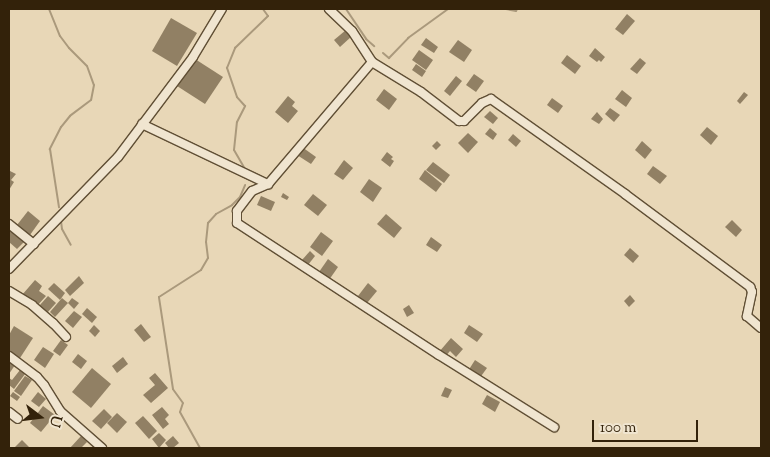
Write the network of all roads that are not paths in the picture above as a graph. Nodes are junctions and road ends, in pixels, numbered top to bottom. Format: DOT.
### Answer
graph roads {
  1 [pos="222,9"];
  2 [pos="329,9"];
  3 [pos="372,62"];
  4 [pos="142,124"];
  5 [pos="268,184"];
  6 [pos="9,224"];
  7 [pos="34,244"];
  8 [pos="9,269"];
  9 [pos="9,291"];
  10 [pos="761,328"];
  11 [pos="66,337"];
  12 [pos="9,356"];
  13 [pos="9,412"];
  14 [pos="18,419"];
  15 [pos="554,427"];
  16 [pos="102,448"];
  1 -- 4 [label="street"];
  2 -- 3 [label="street"];
  3 -- 5 [label="street"];
  3 -- 10 [label="street"];
  4 -- 5 [label="street"];
  4 -- 7 [label="street"];
  5 -- 15 [label="street"];
  6 -- 7 [label="street"];
  7 -- 8 [label="street"];
  9 -- 11 [label="street"];
  12 -- 16 [label="street"];
  13 -- 14 [label="street"];
}
